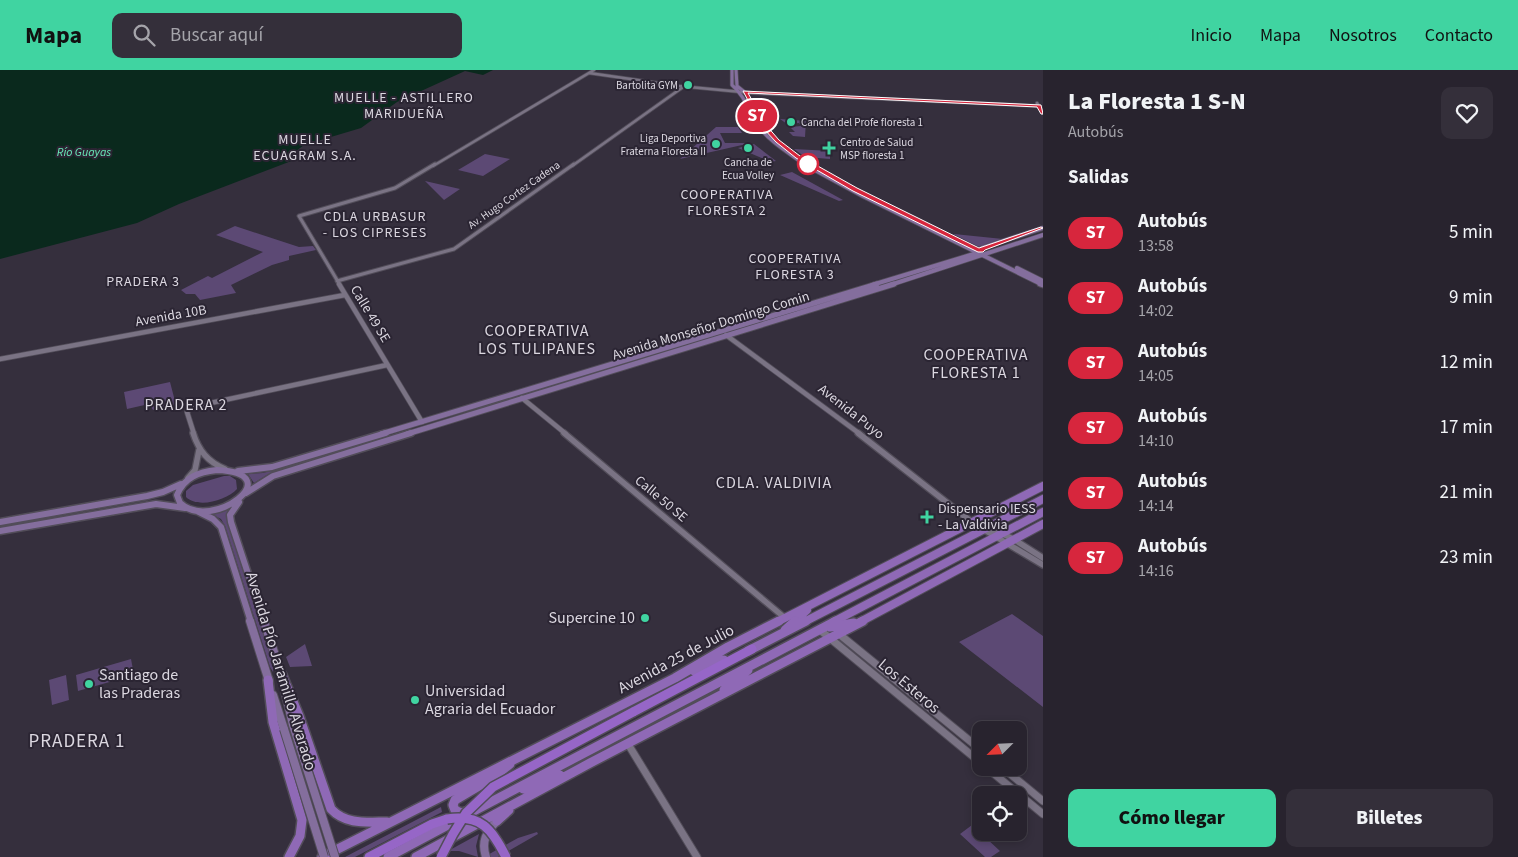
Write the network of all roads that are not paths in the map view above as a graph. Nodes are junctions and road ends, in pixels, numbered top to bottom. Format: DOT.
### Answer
graph roads {
  1 [pos="594,70"];
  2 [pos="732,70"];
  3 [pos="736,70"];
  4 [pos="589,73"];
  5 [pos="733,86"];
  6 [pos="684,87"];
  7 [pos="730,90"];
  8 [pos="738,91"];
  9 [pos="744,92"];
  10 [pos="1043,113"];
  11 [pos="1041,233"];
  12 [pos="982,253"];
  13 [pos="337,281"];
  14 [pos="1043,281"];
  15 [pos="1043,286"];
  16 [pos="346,295"];
  17 [pos="726,335"];
  18 [pos="0,359"];
  19 [pos="387,365"];
  20 [pos="522,398"];
  21 [pos="422,422"];
  22 [pos="199,450"];
  23 [pos="231,470"];
  24 [pos="184,481"];
  25 [pos="1043,486"];
  26 [pos="243,497"];
  27 [pos="1043,499"];
  28 [pos="191,509"];
  29 [pos="1043,512"];
  30 [pos="0,522"];
  31 [pos="975,522"];
  32 [pos="1043,524"];
  33 [pos="986,528"];
  34 [pos="0,530"];
  35 [pos="1000,536"];
  36 [pos="1012,542"];
  37 [pos="1043,558"];
  38 [pos="1043,565"];
  39 [pos="814,603"];
  40 [pos="823,613"];
  41 [pos="785,618"];
  42 [pos="862,621"];
  43 [pos="821,629"];
  44 [pos="834,636"];
  45 [pos="776,637"];
  46 [pos="752,650"];
  47 [pos="758,662"];
  48 [pos="282,676"];
  49 [pos="675,678"];
  50 [pos="268,680"];
  51 [pos="712,700"];
  52 [pos="972,743"];
  53 [pos="628,744"];
  54 [pos="520,755"];
  55 [pos="972,755"];
  56 [pos="590,763"];
  57 [pos="997,776"];
  58 [pos="1012,776"];
  59 [pos="1043,800"];
  60 [pos="490,802"];
  61 [pos="516,803"];
  62 [pos="1043,814"];
  63 [pos="497,821"];
  64 [pos="390,822"];
  65 [pos="289,857"];
  66 [pos="323,857"];
  67 [pos="335,857"];
  68 [pos="369,857"];
  69 [pos="388,857"];
  70 [pos="416,857"];
  71 [pos="441,857"];
  72 [pos="486,857"];
  73 [pos="506,857"];
  74 [pos="697,857"];
  1 -- 4 [label="street"];
  2 -- 5 [label="main road"];
  3 -- 9 [label="main road"];
  4 -- 6 [label="street"];
  4 -- 13 [label="street, Calle 49 SE"];
  5 -- 7 [label="main road"];
  5 -- 8 [label="main road"];
  6 -- 7 [label="street"];
  6 -- 13 [label="street, Av. Hugo Cortez Cadena"];
  7 -- 8 [label="street"];
  8 -- 9 [label="street"];
  8 -- 12 [label="main road"];
  9 -- 10 [label="street"];
  9 -- 12 [label="main road"];
  11 -- 12 [label="main road"];
  11 -- 12 [label="main road"];
  12 -- 14 [label="main road"];
  12 -- 15 [label="main road"];
  12 -- 17 [label="main road, Avenida Monseñor Domingo Comin"];
  12 -- 21 [label="main road, Avenida Monseñor Domingo Comin"];
  13 -- 16 [label="street, Calle 49 SE"];
  16 -- 18 [label="street, Avenida 10B"];
  16 -- 19 [label="street, Calle 49 SE"];
  17 -- 20 [label="main road, Avenida Monseñor Domingo Comin"];
  17 -- 31 [label="street, Avenida Puyo"];
  19 -- 21 [label="street, Calle 49 SE"];
  19 -- 22 [label="street"];
  20 -- 26 [label="main road, Avenida Monseñor Domingo Comin"];
  20 -- 41 [label="street, Calle 50 SE"];
  21 -- 23 [label="main road, Avenida Monseñor Domingo Comin"];
  22 -- 23 [label="street"];
  22 -- 24 [label="street"];
  23 -- 24 [label="main road, Avenida Monseñor Domingo Comin"];
  23 -- 26 [label="main road"];
  24 -- 28 [label="main road"];
  24 -- 30 [label="main road"];
  25 -- 31 [label="main road, Avenida 25 de Julio"];
  26 -- 28 [label="main road, Avenida Monseñor Domingo Comin"];
  26 -- 48 [label="main road, Avenida Pío Jaramillo Alvarado"];
  27 -- 33 [label="main road, Avenida 25 de Julio"];
  28 -- 34 [label="main road"];
  28 -- 50 [label="main road, Avenida Pío Jaramillo Alvarado"];
  29 -- 35 [label="main road"];
  31 -- 33 [label="street, Avenida Puyo"];
  31 -- 39 [label="main road, Avenida 25 de Julio"];
  32 -- 36 [label="main road"];
  33 -- 35 [label="street, Avenida Puyo"];
  33 -- 40 [label="main road, Avenida 25 de Julio"];
  35 -- 36 [label="street, Avenida Puyo"];
  35 -- 43 [label="main road"];
  36 -- 37 [label="street, Avenida Puyo"];
  36 -- 38 [label="street, Avenida Puyo"];
  36 -- 42 [label="main road"];
  39 -- 41 [label="main road, Avenida 25 de Julio"];
  39 -- 45 [label="main road"];
  40 -- 43 [label="main road"];
  40 -- 45 [label="main road, Avenida 25 de Julio"];
  41 -- 49 [label="main road, Avenida 25 de Julio"];
  42 -- 43 [label="main road"];
  42 -- 44 [label="main road"];
  43 -- 44 [label="street, Los Esteros"];
  43 -- 47 [label="main road"];
  44 -- 51 [label="main road"];
  44 -- 52 [label="street, Los Esteros"];
  44 -- 55 [label="street, Los Esteros"];
  45 -- 46 [label="main road, Avenida 25 de Julio"];
  46 -- 49 [label="main road, Avenida 25 de Julio"];
  46 -- 71 [label="highway, bridge"];
  47 -- 51 [label="main road"];
  47 -- 60 [label="main road"];
  48 -- 64 [label="main road"];
  48 -- 67 [label="main road, Avenida Pío Jaramillo Alvarado, bridge"];
  49 -- 54 [label="main road, Avenida 25 de Julio"];
  50 -- 65 [label="main road"];
  50 -- 66 [label="main road, Avenida Pío Jaramillo Alvarado, bridge"];
  51 -- 53 [label="main road"];
  53 -- 56 [label="main road"];
  53 -- 74 [label="street"];
  54 -- 60 [label="main road"];
  54 -- 64 [label="main road, Avenida 25 de Julio"];
  56 -- 60 [label="main road"];
  56 -- 61 [label="main road"];
  57 -- 62 [label="street"];
  58 -- 59 [label="street"];
  60 -- 69 [label="main road"];
  61 -- 63 [label="main road"];
  61 -- 70 [label="main road"];
  63 -- 72 [label="main road"];
  64 -- 66 [label="main road, Avenida 25 de Julio"];
  68 -- 73 [label="highway, bridge"];
}
